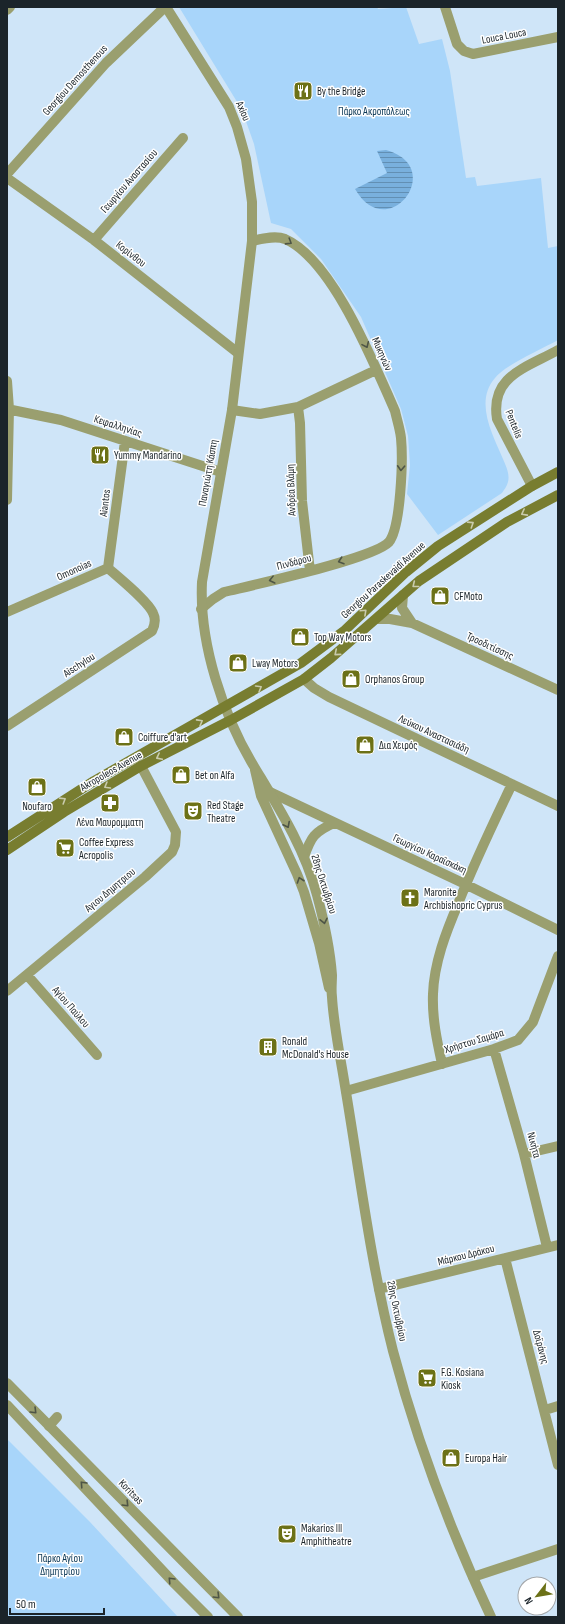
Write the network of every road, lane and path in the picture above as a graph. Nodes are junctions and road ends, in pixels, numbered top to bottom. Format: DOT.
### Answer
graph roads {
  1 [pos="10,7"];
  2 [pos="166,7"];
  3 [pos="444,7"];
  4 [pos="7,10"];
  5 [pos="558,37"];
  6 [pos="183,138"];
  7 [pos="7,174"];
  8 [pos="7,178"];
  9 [pos="94,240"];
  10 [pos="252,241"];
  11 [pos="558,350"];
  12 [pos="238,353"];
  13 [pos="376,370"];
  14 [pos="7,381"];
  15 [pos="298,407"];
  16 [pos="8,409"];
  17 [pos="232,410"];
  18 [pos="125,441"];
  19 [pos="221,472"];
  20 [pos="558,472"];
  21 [pos="532,486"];
  22 [pos="558,495"];
  23 [pos="7,500"];
  24 [pos="393,536"];
  25 [pos="108,568"];
  26 [pos="310,571"];
  27 [pos="403,595"];
  28 [pos="201,609"];
  29 [pos="7,612"];
  30 [pos="154,618"];
  31 [pos="378,619"];
  32 [pos="412,623"];
  33 [pos="304,678"];
  34 [pos="558,690"];
  35 [pos="226,708"];
  36 [pos="231,720"];
  37 [pos="7,726"];
  38 [pos="141,766"];
  39 [pos="254,768"];
  40 [pos="512,784"];
  41 [pos="270,792"];
  42 [pos="558,806"];
  43 [pos="334,823"];
  44 [pos="7,838"];
  45 [pos="7,850"];
  46 [pos="304,857"];
  47 [pos="466,884"];
  48 [pos="558,930"];
  49 [pos="558,956"];
  50 [pos="27,975"];
  51 [pos="7,991"];
  52 [pos="332,996"];
  53 [pos="494,1049"];
  54 [pos="98,1055"];
  55 [pos="442,1064"];
  56 [pos="346,1091"];
  57 [pos="558,1146"];
  58 [pos="524,1154"];
  59 [pos="558,1245"];
  60 [pos="548,1247"];
  61 [pos="505,1258"];
  62 [pos="379,1289"];
  63 [pos="7,1383"];
  64 [pos="7,1405"];
  65 [pos="558,1406"];
  66 [pos="545,1410"];
  67 [pos="57,1417"];
  68 [pos="49,1426"];
  69 [pos="558,1465"];
  70 [pos="558,1549"];
  71 [pos="473,1577"];
  72 [pos="208,1617"];
  73 [pos="238,1617"];
  74 [pos="491,1617"];
  1 -- 4 [label="street"];
  2 -- 7 [label="street, Georgiou Demosthenous"];
  2 -- 10 [label="street, Axiou"];
  3 -- 5 [label="street, Louca Louca"];
  6 -- 9 [label="street, Γεωργίου Αναστασίου"];
  8 -- 9 [label="street, Κορίνθου"];
  9 -- 12 [label="street, Κορίνθου"];
  10 -- 12 [label="street, Παναγιώτη Κάσπη"];
  10 -- 13 [label="street, Μυκηνών, one-way"];
  11 -- 21 [label="street, Pentelis"];
  12 -- 17 [label="street, Παναγιώτη Κάσπη"];
  13 -- 15 [label="street"];
  13 -- 24 [label="street, Μυκηνών, one-way"];
  14 -- 16 [label="street"];
  15 -- 17 [label="street"];
  15 -- 26 [label="street, Ανδρέα Βλάμη"];
  16 -- 18 [label="street, Κεφαλληνίας"];
  16 -- 23 [label="street"];
  17 -- 19 [label="street, Παναγιώτη Κάσπη"];
  18 -- 19 [label="street, Κεφαλληνίας"];
  18 -- 25 [label="street, Aiantos"];
  19 -- 28 [label="street, Παναγιώτη Κάσπη"];
  20 -- 21 [label="main road, Georgiou Paraskevaidi Avenue"];
  35 -- 21 [label="main road, Georgiou Paraskevaidi Avenue, one-way"];
  22 -- 27 [label="main road, one-way"];
  24 -- 26 [label="street, Πινδάρου, one-way"];
  25 -- 29 [label="street, Omonoias"];
  25 -- 30 [label="street, Omonoias"];
  26 -- 28 [label="street, Πινδάρου, one-way"];
  27 -- 31 [label="main road"];
  27 -- 32 [label="street"];
  28 -- 35 [label="street, Παναγιώτη Κάσπη"];
  30 -- 37 [label="street, Aischylou"];
  31 -- 32 [label="street, Τροοδιτίσσης"];
  31 -- 33 [label="main road, one-way"];
  32 -- 34 [label="street, Τροοδιτίσσης"];
  33 -- 36 [label="main road"];
  33 -- 40 [label="street, Λεύκου Αναστασιάδη"];
  35 -- 36 [label="street, Παναγιώτη Κάσπη"];
  44 -- 35 [label="main road, Akropoleos Avenue, one-way"];
  36 -- 38 [label="main road, Akropoleos Avenue, one-way"];
  36 -- 39 [label="street, 28ης Οκτωβρίου"];
  38 -- 45 [label="main road, Akropoleos Avenue, one-way"];
  38 -- 50 [label="street, Αγιου Δημητριου"];
  39 -- 41 [label="street, 28ης Οκτωβρίου"];
  52 -- 39 [label="street, 28ης Οκτωβρίου, one-way"];
  40 -- 42 [label="street, Λεύκου Αναστασιάδη"];
  40 -- 47 [label="street"];
  41 -- 43 [label="street, Γεωργίου Καραϊσκάκη"];
  41 -- 46 [label="street, 28ης Οκτωβρίου, one-way"];
  43 -- 46 [label="street"];
  43 -- 47 [label="street, Γεωργίου Καραϊσκάκη"];
  46 -- 52 [label="street, 28ης Οκτωβρίου, one-way"];
  47 -- 48 [label="street, Γεωργίου Καραϊσκάκη"];
  47 -- 55 [label="street"];
  49 -- 53 [label="street, Χρήστου Σαμάρα"];
  50 -- 51 [label="street, Αγιου Δημητριου"];
  50 -- 54 [label="street, Αγίου Παύλου"];
  52 -- 56 [label="street, 28ης Οκτωβρίου"];
  53 -- 55 [label="street, Χρήστου Σαμάρα"];
  53 -- 58 [label="street, Νικήτα"];
  55 -- 56 [label="street, Χρήστου Σαμάρα"];
  56 -- 62 [label="street, 28ης Οκτωβρίου"];
  57 -- 58 [label="street"];
  58 -- 60 [label="street, Νικήτα"];
  59 -- 60 [label="street, Μάρκου Δράκου"];
  60 -- 61 [label="street, Μάρκου Δράκου"];
  61 -- 62 [label="street, Μάρκου Δράκου"];
  61 -- 66 [label="street, Δοϊράνης"];
  62 -- 71 [label="street, 28ης Οκτωβρίου"];
  63 -- 68 [label="street, Koritsas, one-way"];
  72 -- 64 [label="street, one-way"];
  65 -- 66 [label="street"];
  66 -- 69 [label="street, Δοϊράνης"];
  67 -- 68 [label="street"];
  68 -- 73 [label="street, Koritsas, one-way"];
  70 -- 71 [label="street"];
  71 -- 74 [label="street, 28ης Οκτωβρίου"];
}
